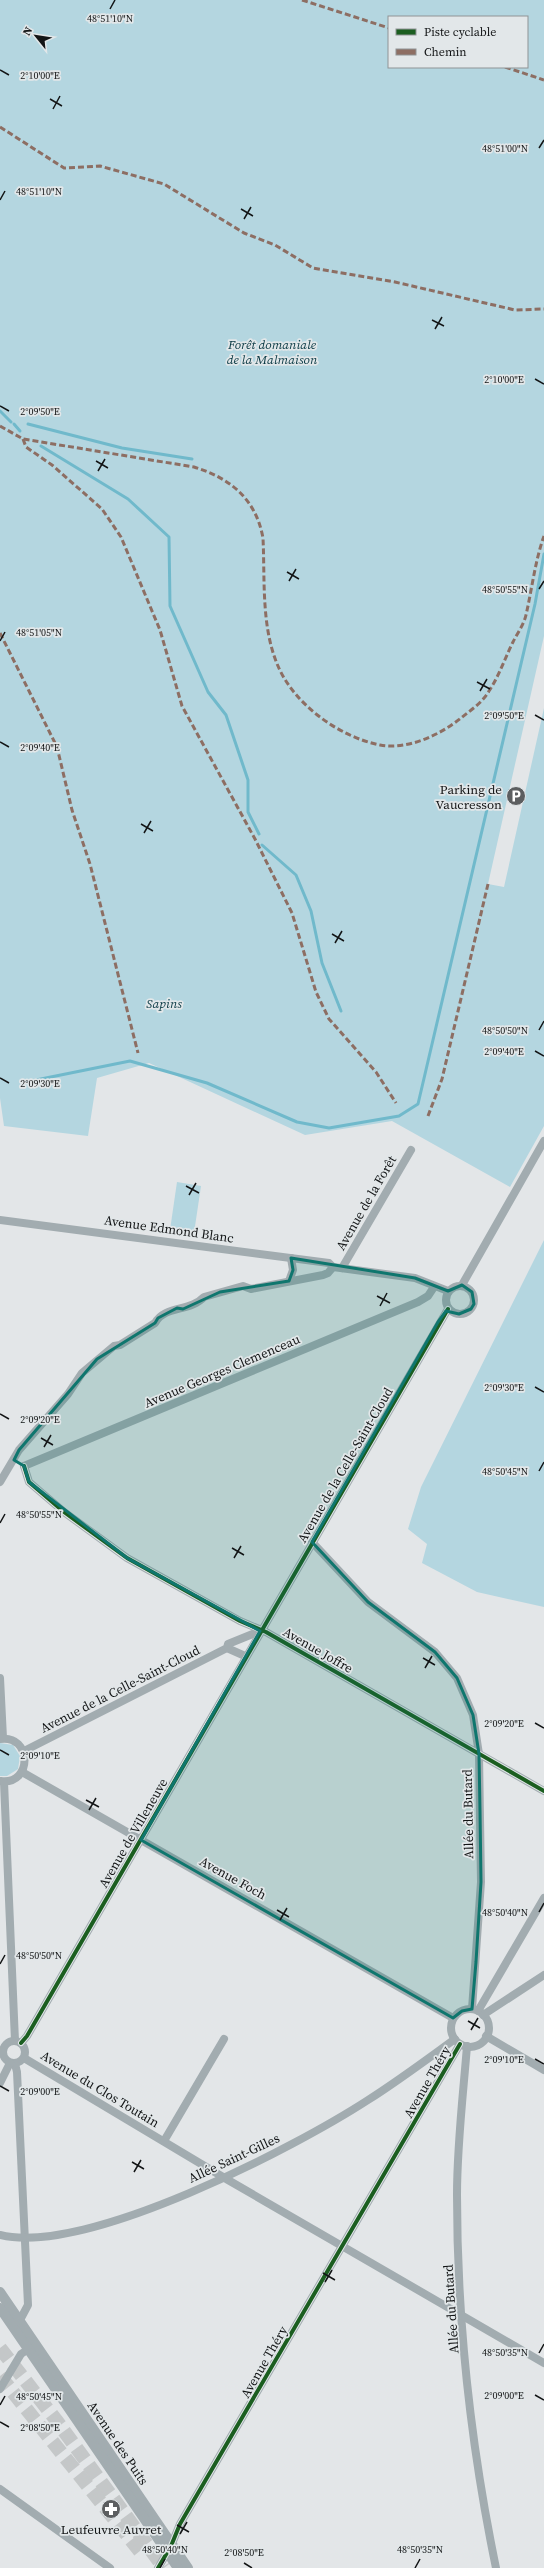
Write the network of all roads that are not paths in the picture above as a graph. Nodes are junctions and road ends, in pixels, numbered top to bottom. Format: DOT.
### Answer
graph roads {
  1 [pos="544,1141"];
  2 [pos="411,1150"];
  3 [pos="0,1220"];
  4 [pos="291,1258"];
  5 [pos="334,1267"];
  6 [pos="342,1268"];
  7 [pos="287,1281"];
  8 [pos="462,1285"];
  9 [pos="434,1287"];
  10 [pos="448,1291"];
  11 [pos="448,1309"];
  12 [pos="14,1460"];
  13 [pos="24,1466"];
  14 [pos="0,1482"];
  15 [pos="312,1542"];
  16 [pos="260,1631"];
  17 [pos="226,1648"];
  18 [pos="245,1656"];
  19 [pos="0,1678"];
  20 [pos="1,1738"];
  21 [pos="24,1751"];
  22 [pos="479,1754"];
  23 [pos="22,1772"];
  24 [pos="2,1782"];
  25 [pos="544,1791"];
  26 [pos="141,1840"];
  27 [pos="544,1898"];
  28 [pos="544,1975"];
  29 [pos="478,2012"];
  30 [pos="453,2018"];
  31 [pos="486,2036"];
  32 [pos="224,2038"];
  33 [pos="18,2042"];
  34 [pos="461,2043"];
  35 [pos="2,2045"];
  36 [pos="24,2058"];
  37 [pos="13,2063"];
  38 [pos="544,2070"];
  39 [pos="0,2083"];
  40 [pos="164,2141"];
  41 [pos="224,2177"];
  42 [pos="0,2235"];
  43 [pos="24,2239"];
  44 [pos="343,2246"];
  45 [pos="0,2292"];
  46 [pos="0,2308"];
  47 [pos="462,2315"];
  48 [pos="20,2320"];
  49 [pos="31,2347"];
  50 [pos="544,2363"];
  51 [pos="0,2389"];
  52 [pos="0,2489"];
  53 [pos="169,2549"];
  54 [pos="110,2568"];
  55 [pos="158,2568"];
  56 [pos="178,2568"];
  57 [pos="188,2568"];
  58 [pos="496,2568"];
  1 -- 8 [label="street"];
  2 -- 6 [label="street, Avenue de la Forêt"];
  3 -- 4 [label="street, Avenue Edmond Blanc"];
  4 -- 5 [label="street, Avenue Edmond Blanc"];
  4 -- 7 [label="street"];
  5 -- 6 [label="street, Avenue Edmond Blanc"];
  5 -- 7 [label="street"];
  6 -- 9 [label="street, Avenue Edmond Blanc"];
  7 -- 12 [label="street"];
  8 -- 10 [label="street"];
  8 -- 11 [label="street"];
  9 -- 10 [label="street, Avenue Edmond Blanc"];
  9 -- 13 [label="street, Avenue Georges Clemenceau"];
  10 -- 11 [label="street"];
  11 -- 15 [label="street, Avenue de la Celle-Saint-Cloud"];
  12 -- 13 [label="street"];
  12 -- 14 [label="street"];
  13 -- 16 [label="street, Avenue Joffre"];
  15 -- 16 [label="street, Avenue de la Celle-Saint-Cloud"];
  15 -- 22 [label="street, Allée du Butard"];
  16 -- 17 [label="street, Avenue de la Celle-Saint-Cloud"];
  16 -- 18 [label="street, Avenue de Villeneuve"];
  16 -- 22 [label="street, Avenue Joffre"];
  17 -- 18 [label="street"];
  17 -- 21 [label="street, Avenue de la Celle-Saint-Cloud"];
  18 -- 26 [label="street, Avenue de Villeneuve"];
  19 -- 20 [label="street"];
  20 -- 21 [label="street"];
  21 -- 23 [label="street"];
  22 -- 25 [label="street, Avenue Joffre"];
  22 -- 29 [label="street, Allée du Butard"];
  23 -- 24 [label="street"];
  23 -- 26 [label="street, Avenue Foch"];
  24 -- 33 [label="street, Avenue du Clos Toutain"];
  26 -- 30 [label="street, Avenue Foch"];
  26 -- 33 [label="street, Avenue de Villeneuve"];
  27 -- 29 [label="street"];
  28 -- 29 [label="street"];
  29 -- 30 [label="street"];
  29 -- 31 [label="street"];
  30 -- 34 [label="street"];
  31 -- 34 [label="street"];
  31 -- 38 [label="street"];
  32 -- 40 [label="street, Avenue du Clos Toutain"];
  33 -- 35 [label="street"];
  33 -- 36 [label="street, Avenue du Clos Toutain"];
  34 -- 41 [label="street, Allée Saint-Gilles"];
  34 -- 44 [label="street, Avenue Théry"];
  34 -- 47 [label="street, Allée du Butard"];
  35 -- 37 [label="street"];
  36 -- 37 [label="street, Avenue du Clos Toutain"];
  36 -- 40 [label="street, Avenue du Clos Toutain"];
  37 -- 39 [label="street"];
  37 -- 43 [label="street"];
  40 -- 41 [label="street, Avenue du Clos Toutain"];
  41 -- 43 [label="street, Allée Saint-Gilles"];
  41 -- 44 [label="street, Avenue du Clos Toutain"];
  42 -- 43 [label="street, Allée Saint-Gilles"];
  43 -- 48 [label="street"];
  44 -- 47 [label="street, Avenue du Clos Toutain"];
  44 -- 53 [label="street, Avenue Théry"];
  45 -- 48 [label="street, Avenue des Puits"];
  46 -- 49 [label="street, Avenue des Puits"];
  47 -- 50 [label="street, Avenue du Clos Toutain"];
  47 -- 58 [label="street, Allée du Butard"];
  48 -- 49 [label="street, Avenue des Puits"];
  49 -- 51 [label="street"];
  49 -- 53 [label="street, Avenue des Puits"];
  52 -- 54 [label="street"];
  53 -- 55 [label="street, Avenue Théry"];
  53 -- 56 [label="street, Avenue des Puits"];
  53 -- 57 [label="street, Avenue des Puits"];
}
